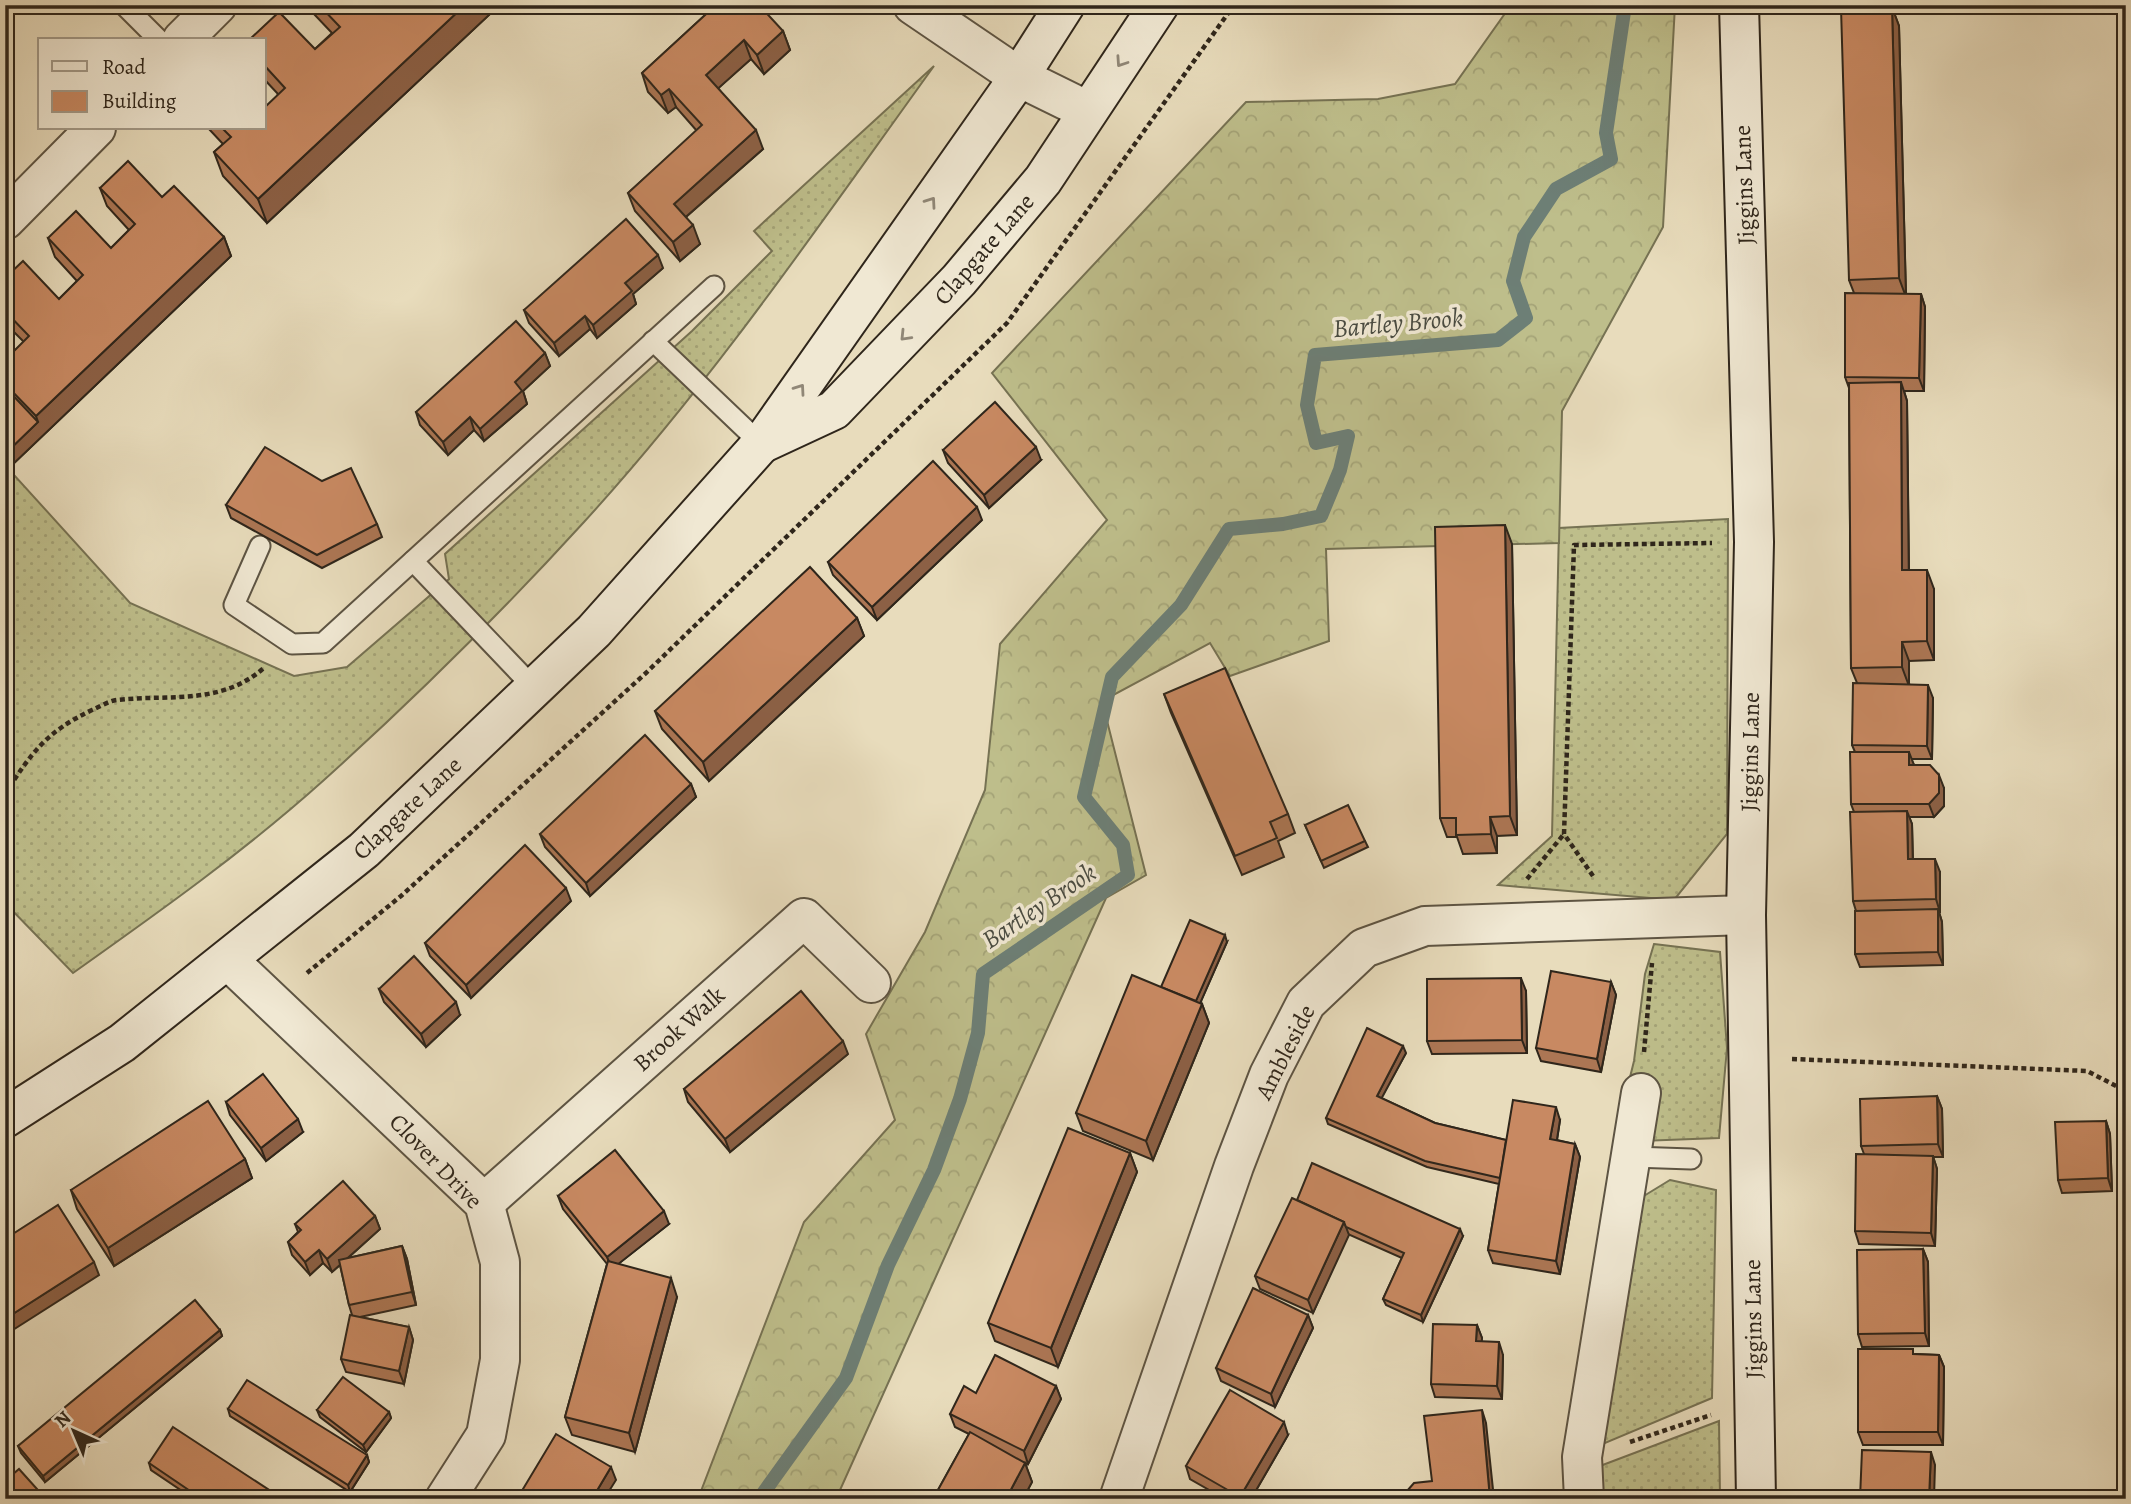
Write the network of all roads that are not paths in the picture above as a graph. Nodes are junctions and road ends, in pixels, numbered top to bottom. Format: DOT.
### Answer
graph roads {
  1 [pos="124,5"];
  2 [pos="217,5"];
  3 [pos="913,5"];
  4 [pos="1065,5"];
  5 [pos="1159,5"];
  6 [pos="1739,5"];
  7 [pos="157,38"];
  8 [pos="184,38"];
  9 [pos="1019,78"];
  10 [pos="1088,111"];
  11 [pos="94,130"];
  12 [pos="5,220"];
  13 [pos="714,286"];
  14 [pos="653,341"];
  15 [pos="761,444"];
  16 [pos="260,546"];
  17 [pos="413,561"];
  18 [pos="534,688"];
  19 [pos="1746,915"];
  20 [pos="228,960"];
  21 [pos="871,983"];
  22 [pos="1641,1093"];
  23 [pos="5,1118"];
  24 [pos="1633,1157"];
  25 [pos="1691,1159"];
  26 [pos="484,1203"];
  27 [pos="445,1499"];
  28 [pos="1119,1499"];
  29 [pos="1584,1499"];
  30 [pos="1756,1499"];
  1 -- 7 [label="lane"];
  2 -- 8 [label="street"];
  3 -- 9 [label="street"];
  4 -- 9 [label="street, Clapgate Lane"];
  5 -- 10 [label="street, Clapgate Lane, one-way"];
  6 -- 19 [label="street, Jiggins Lane"];
  9 -- 10 [label="street"];
  15 -- 9 [label="street, Clapgate Lane, one-way"];
  10 -- 15 [label="street, Clapgate Lane, one-way"];
  11 -- 12 [label="street"];
  13 -- 14 [label="lane"];
  14 -- 15 [label="lane"];
  14 -- 17 [label="lane"];
  15 -- 18 [label="street, Clapgate Lane"];
  16 -- 17 [label="lane"];
  17 -- 18 [label="lane"];
  18 -- 20 [label="street, Clapgate Lane"];
  19 -- 28 [label="street, Ambleside"];
  19 -- 30 [label="street, Jiggins Lane"];
  20 -- 23 [label="street, Clapgate Lane"];
  20 -- 26 [label="street, Clover Drive"];
  21 -- 26 [label="street, Brook Walk"];
  22 -- 24 [label="street"];
  24 -- 25 [label="lane"];
  24 -- 29 [label="street"];
  26 -- 27 [label="street, Clover Drive"];
}
